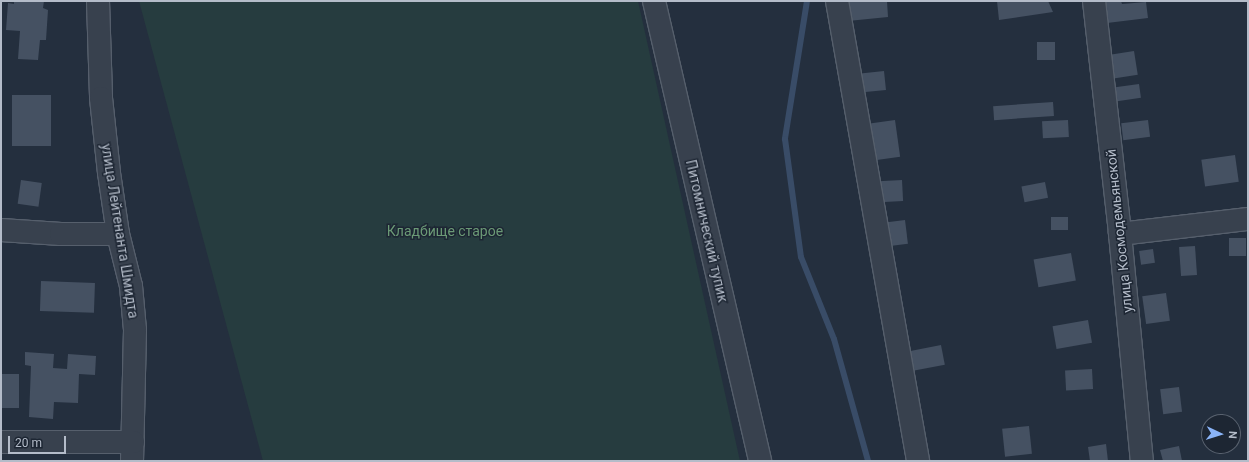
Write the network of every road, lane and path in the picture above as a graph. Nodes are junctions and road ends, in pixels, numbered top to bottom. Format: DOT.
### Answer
graph roads {
  1 [pos="98,1"];
  2 [pos="654,1"];
  3 [pos="837,1"];
  4 [pos="1094,1"];
  5 [pos="1248,219"];
  6 [pos="1,230"];
  7 [pos="118,234"];
  8 [pos="1120,234"];
  9 [pos="1,442"];
  10 [pos="133,452"];
  11 [pos="760,461"];
  12 [pos="918,461"];
  13 [pos="1142,461"];
  1 -- 7 [label="street, улица Лейтенанта Шмидта"];
  2 -- 11 [label="street, Питомнический тупик"];
  3 -- 12 [label="street"];
  4 -- 8 [label="street, улица Космодемьянской"];
  5 -- 8 [label="street"];
  6 -- 7 [label="street"];
  7 -- 10 [label="street, улица Лейтенанта Шмидта"];
  8 -- 13 [label="street, улица Космодемьянской"];
  9 -- 10 [label="street"];
}
